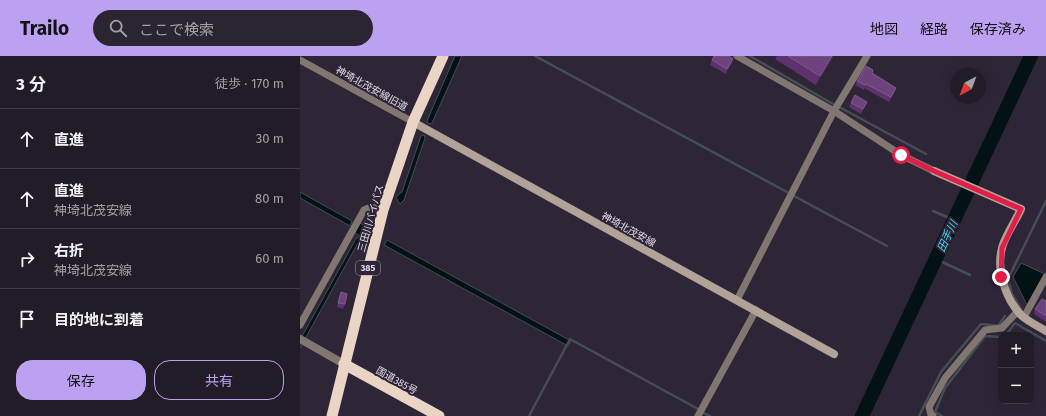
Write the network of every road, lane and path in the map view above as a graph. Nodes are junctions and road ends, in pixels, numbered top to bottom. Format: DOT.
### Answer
graph roads {
  1 [pos="443,56"];
  2 [pos="738,56"];
  3 [pos="867,56"];
  4 [pos="300,60"];
  5 [pos="834,111"];
  6 [pos="413,122"];
  7 [pos="937,172"];
  8 [pos="383,210"];
  9 [pos="1046,277"];
  10 [pos="737,300"];
  11 [pos="756,310"];
  12 [pos="1018,311"];
  13 [pos="1024,317"];
  14 [pos="300,325"];
  15 [pos="1046,331"];
  16 [pos="303,341"];
  17 [pos="834,354"];
  18 [pos="344,364"];
  19 [pos="332,416"];
  20 [pos="439,416"];
  21 [pos="698,416"];
  22 [pos="934,416"];
  1 -- 6 [label="highway, 三田川バイパス / 385"];
  2 -- 5 [label="street"];
  3 -- 5 [label="street"];
  4 -- 6 [label="street, 神埼北茂安線旧道"];
  5 -- 7 [label="street"];
  5 -- 10 [label="street"];
  6 -- 8 [label="highway, 三田川バイパス / 385"];
  6 -- 10 [label="main road, 神埼北茂安線"];
  7 -- 12 [label="main road"];
  8 -- 14 [label="street"];
  8 -- 18 [label="highway, 三田川バイパス / 385"];
  9 -- 13 [label="street"];
  10 -- 11 [label="main road, 神埼北茂安線"];
  11 -- 17 [label="main road, 神埼北茂安線"];
  11 -- 21 [label="street"];
  12 -- 13 [label="main road"];
  12 -- 22 [label="street"];
  13 -- 15 [label="main road"];
  16 -- 18 [label="street"];
  18 -- 19 [label="highway, 三田川バイパス / 385"];
  18 -- 20 [label="highway, 国道385号"];
}
